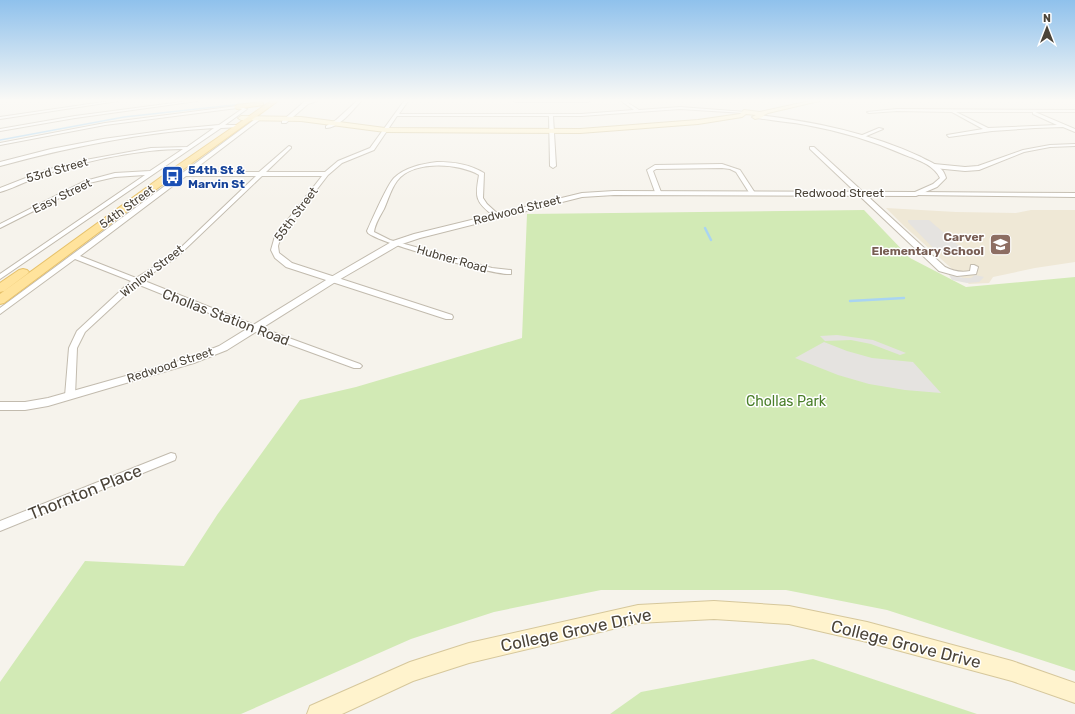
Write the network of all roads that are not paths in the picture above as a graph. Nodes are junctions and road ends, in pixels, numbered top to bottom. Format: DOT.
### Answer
graph roads {
  1 [pos="52,134"];
  2 [pos="144,134"];
  3 [pos="216,134"];
  4 [pos="224,134"];
  5 [pos="225,134"];
  6 [pos="228,134"];
  7 [pos="382,134"];
  8 [pos="552,134"];
  9 [pos="564,134"];
  10 [pos="599,134"];
  11 [pos="854,134"];
  12 [pos="867,134"];
  13 [pos="958,134"];
  14 [pos="862,136"];
  15 [pos="949,136"];
  16 [pos="0,144"];
  17 [pos="1075,145"];
  18 [pos="289,147"];
  19 [pos="188,148"];
  20 [pos="812,148"];
  21 [pos="0,164"];
  22 [pos="553,166"];
  23 [pos="934,166"];
  24 [pos="151,173"];
  25 [pos="184,174"];
  26 [pos="261,174"];
  27 [pos="326,174"];
  28 [pos="0,190"];
  29 [pos="658,192"];
  30 [pos="752,193"];
  31 [pos="861,193"];
  32 [pos="916,194"];
  33 [pos="1075,195"];
  34 [pos="496,215"];
  35 [pos="0,226"];
  36 [pos="396,243"];
  37 [pos="74,256"];
  38 [pos="974,267"];
  39 [pos="508,272"];
  40 [pos="0,277"];
  41 [pos="334,279"];
  42 [pos="136,281"];
  43 [pos="0,288"];
  44 [pos="0,300"];
  45 [pos="0,312"];
  46 [pos="449,317"];
  47 [pos="254,328"];
  48 [pos="358,366"];
  49 [pos="70,396"];
  50 [pos="0,406"];
  51 [pos="171,457"];
  52 [pos="0,526"];
  53 [pos="1075,693"];
  54 [pos="318,714"];
  1 -- 16 [label="street"];
  2 -- 21 [label="street"];
  3 -- 19 [label="street"];
  4 -- 43 [label="main road, 54th Street"];
  5 -- 44 [label="main road, 54th Street"];
  6 -- 25 [label="street"];
  7 -- 27 [label="street, 55th Street"];
  8 -- 22 [label="street"];
  9 -- 10 [label="main road"];
  11 -- 14 [label="street"];
  12 -- 14 [label="street"];
  13 -- 15 [label="street"];
  14 -- 23 [label="street"];
  17 -- 23 [label="street"];
  18 -- 26 [label="street, Winlow Street"];
  19 -- 24 [label="street"];
  19 -- 28 [label="street, 53rd Street"];
  20 -- 31 [label="street"];
  23 -- 32 [label="street"];
  24 -- 35 [label="street, Easy Street"];
  24 -- 40 [label="street"];
  25 -- 26 [label="street"];
  25 -- 37 [label="street"];
  26 -- 27 [label="street"];
  26 -- 42 [label="street, Winlow Street"];
  27 -- 41 [label="street, 55th Street"];
  29 -- 30 [label="street, Redwood Street"];
  29 -- 30 [label="street"];
  29 -- 34 [label="street, Redwood Street"];
  30 -- 31 [label="street, Redwood Street"];
  31 -- 32 [label="street, Redwood Street"];
  31 -- 38 [label="street"];
  32 -- 33 [label="street, Redwood Street"];
  34 -- 36 [label="street, Redwood Street"];
  34 -- 36 [label="street, Hubner Road"];
  36 -- 39 [label="street, Hubner Road"];
  36 -- 41 [label="street, Redwood Street"];
  37 -- 42 [label="street, Chollas Station Road"];
  37 -- 45 [label="street"];
  41 -- 46 [label="street, 55th Street"];
  41 -- 47 [label="street, Redwood Street"];
  42 -- 47 [label="street, Chollas Station Road"];
  42 -- 49 [label="street, Winlow Street"];
  47 -- 48 [label="street, Chollas Station Road"];
  47 -- 49 [label="street, Redwood Street"];
  49 -- 50 [label="street, Redwood Street"];
  51 -- 52 [label="street, Thornton Place"];
  53 -- 54 [label="main road, College Grove Drive"];
}
